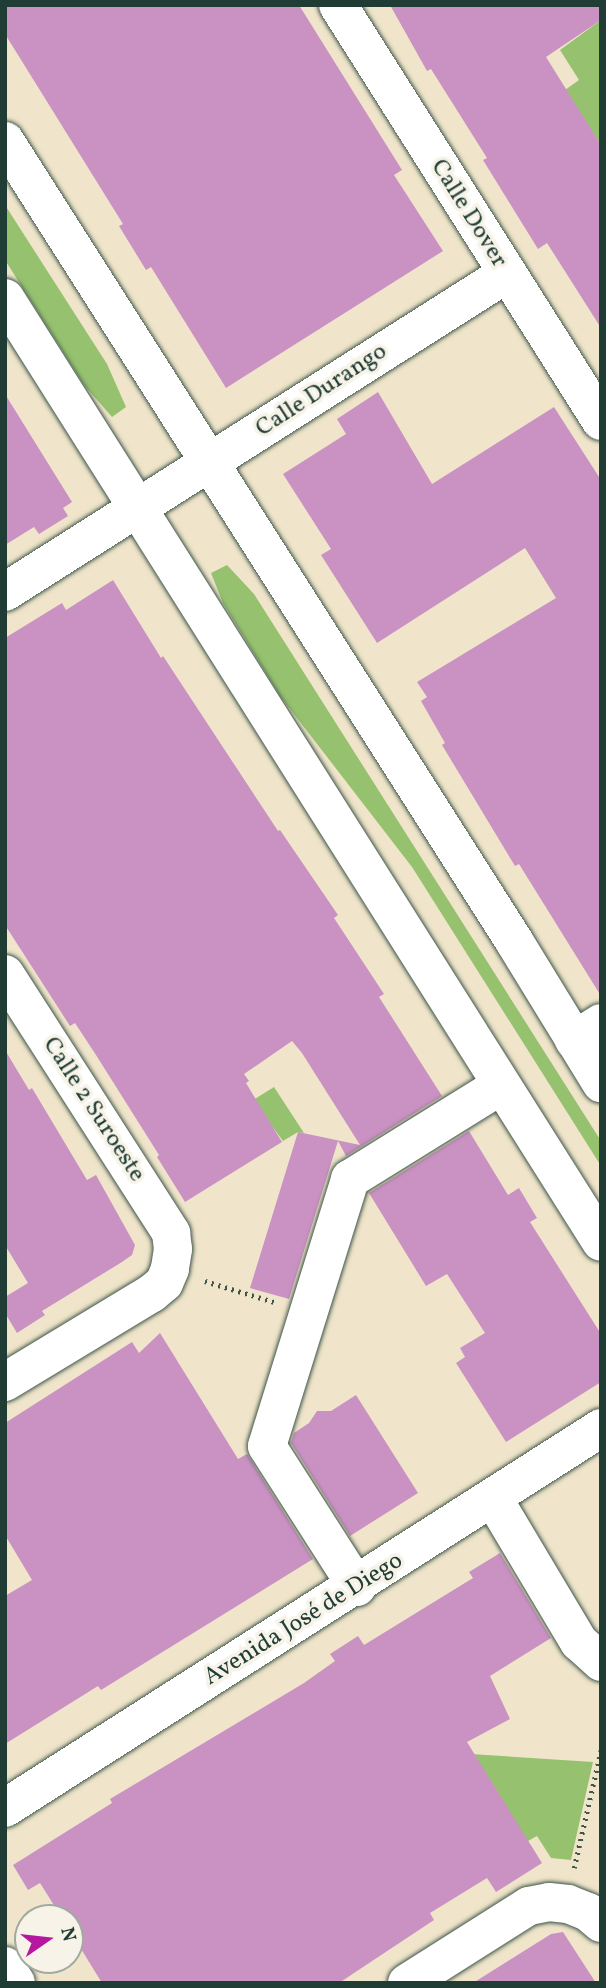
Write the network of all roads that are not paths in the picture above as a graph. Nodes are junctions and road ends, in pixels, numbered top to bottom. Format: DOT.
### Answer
graph roads {
  1 [pos="338,5"];
  2 [pos="5,141"];
  3 [pos="506,274"];
  4 [pos="5,298"];
  5 [pos="601,421"];
  6 [pos="209,463"];
  7 [pos="138,508"];
  8 [pos="5,592"];
  9 [pos="5,974"];
  10 [pos="587,1032"];
  11 [pos="601,1083"];
  12 [pos="500,1086"];
  13 [pos="601,1242"];
  14 [pos="5,1382"];
  15 [pos="601,1428"];
  16 [pos="493,1498"];
  17 [pos="357,1587"];
  18 [pos="601,1662"];
  19 [pos="5,1808"];
  20 [pos="586,1913"];
  21 [pos="5,1966"];
  22 [pos="16,1983"];
  23 [pos="407,1983"];
  1 -- 3 [label="main road, Calle Dover"];
  2 -- 6 [label="main road"];
  3 -- 5 [label="main road, Calle Dover"];
  3 -- 6 [label="main road, Calle Durango"];
  4 -- 7 [label="main road"];
  6 -- 7 [label="main road, Calle Durango"];
  6 -- 10 [label="main road"];
  7 -- 8 [label="main road, Calle Durango"];
  7 -- 12 [label="main road"];
  9 -- 14 [label="main road, Calle 2 Suroeste"];
  10 -- 11 [label="main road"];
  12 -- 13 [label="main road"];
  12 -- 17 [label="main road"];
  15 -- 16 [label="main road, Avenida José de Diego"];
  16 -- 17 [label="main road, Avenida José de Diego"];
  16 -- 18 [label="main road"];
  17 -- 19 [label="main road, Avenida José de Diego"];
  20 -- 23 [label="main road"];
  21 -- 22 [label="main road"];
}
